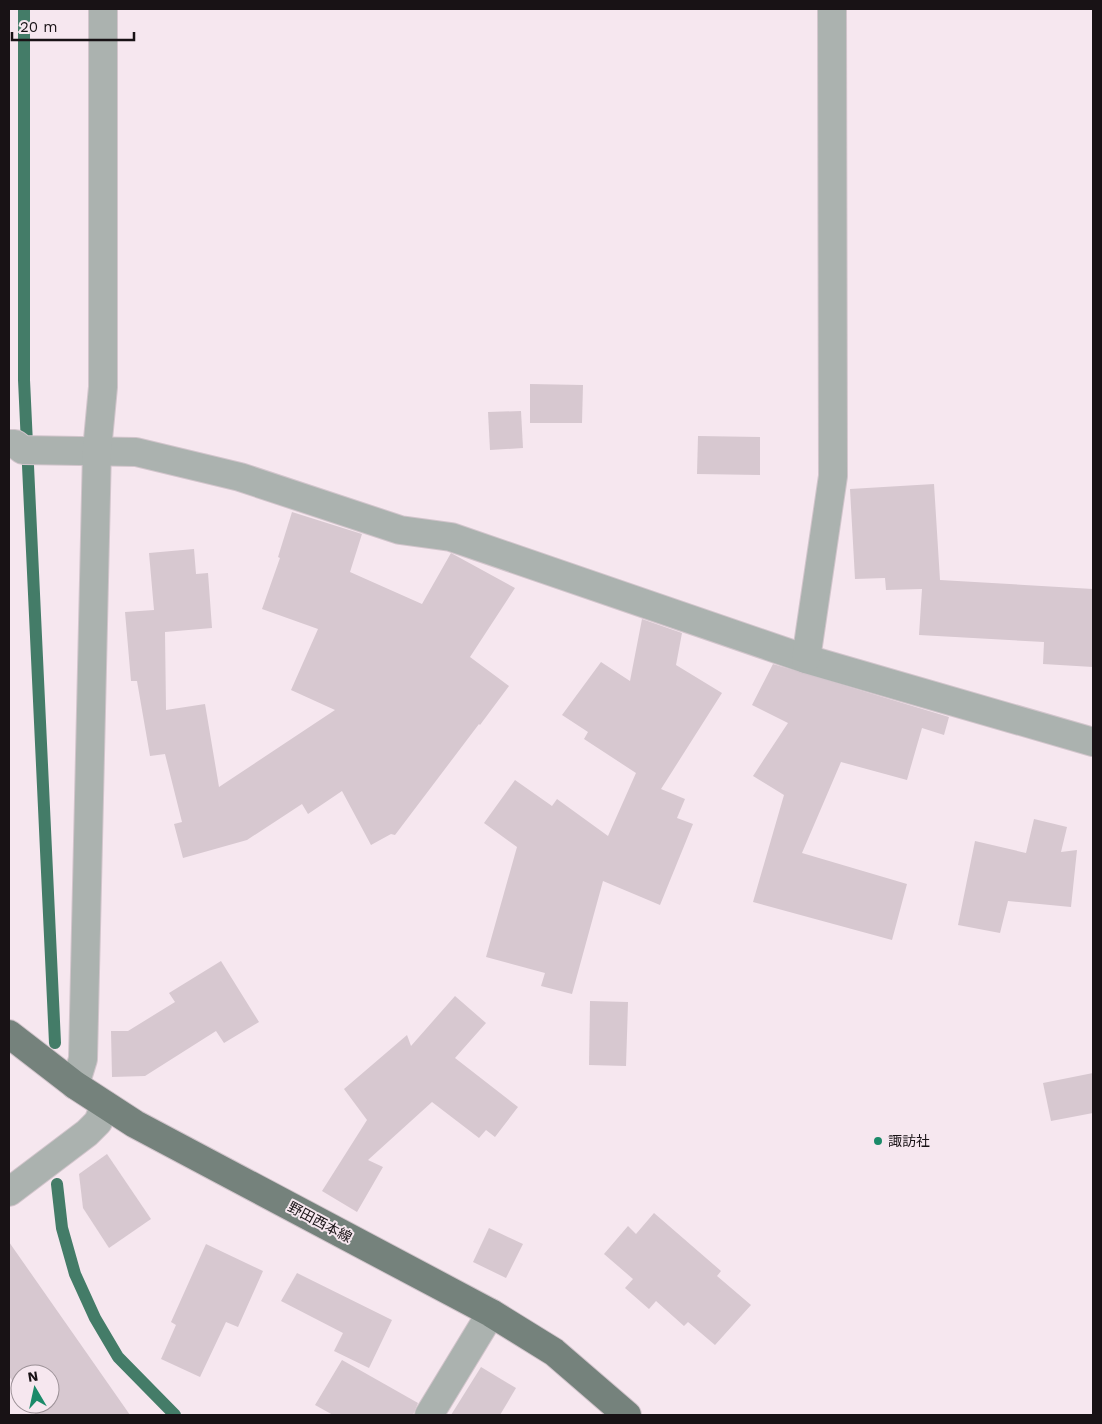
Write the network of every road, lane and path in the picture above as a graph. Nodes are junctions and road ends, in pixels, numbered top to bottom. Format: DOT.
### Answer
graph roads {
  1 [pos="103,9"];
  2 [pos="832,9"];
  3 [pos="9,444"];
  4 [pos="97,450"];
  5 [pos="806,659"];
  6 [pos="1093,742"];
  7 [pos="9,1034"];
  8 [pos="75,1085"];
  9 [pos="105,1105"];
  10 [pos="9,1192"];
  11 [pos="491,1313"];
  12 [pos="429,1415"];
  13 [pos="627,1415"];
  1 -- 4 [label="street"];
  2 -- 5 [label="street"];
  3 -- 4 [label="street"];
  4 -- 5 [label="street"];
  4 -- 8 [label="street"];
  5 -- 6 [label="street"];
  7 -- 8 [label="main road, 野田西本線"];
  8 -- 9 [label="main road, 野田西本線"];
  9 -- 10 [label="street"];
  9 -- 11 [label="main road, 野田西本線"];
  11 -- 12 [label="street"];
  11 -- 13 [label="main road, 野田西本線"];
}
